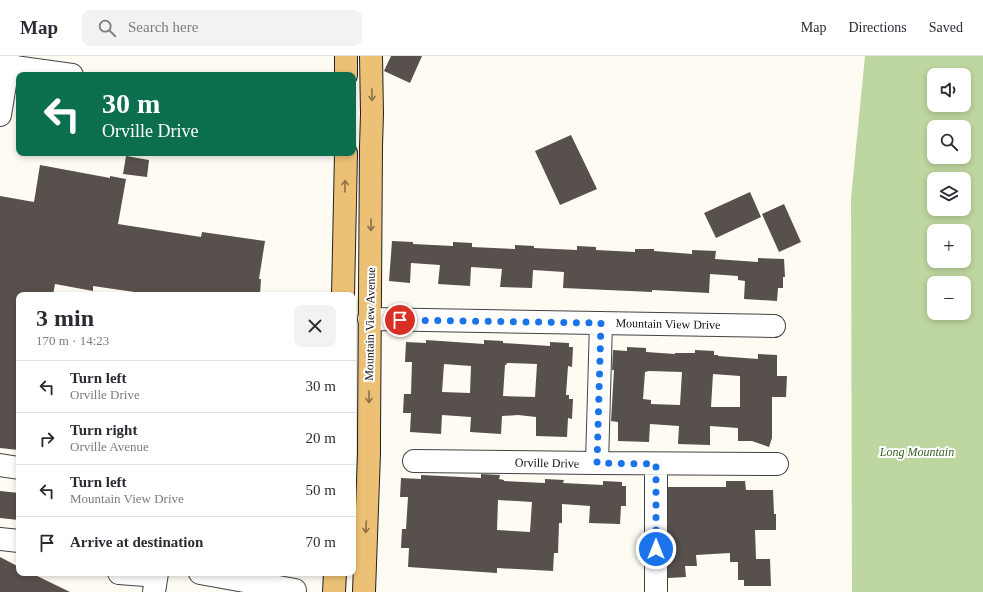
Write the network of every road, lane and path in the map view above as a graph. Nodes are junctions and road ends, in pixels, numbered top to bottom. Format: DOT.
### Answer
graph roads {
  1 [pos="346,56"];
  2 [pos="371,56"];
  3 [pos="8,61"];
  4 [pos="58,72"];
  5 [pos="346,72"];
  6 [pos="0,115"];
  7 [pos="362,146"];
  8 [pos="346,156"];
  9 [pos="343,292"];
  10 [pos="370,319"];
  11 [pos="601,323"];
  12 [pos="774,326"];
  13 [pos="361,435"];
  14 [pos="414,461"];
  15 [pos="597,463"];
  16 [pos="656,464"];
  17 [pos="777,464"];
  18 [pos="0,465"];
  19 [pos="16,468"];
  20 [pos="0,539"];
  21 [pos="16,541"];
  22 [pos="157,576"];
  23 [pos="209,576"];
  24 [pos="335,576"];
  25 [pos="237,586"];
  26 [pos="295,590"];
  27 [pos="154,592"];
  28 [pos="334,592"];
  29 [pos="364,592"];
  30 [pos="656,592"];
  1 -- 5 [label="main road"];
  2 -- 7 [label="main road, Mountain View Avenue, one-way"];
  3 -- 4 [label="street"];
  3 -- 6 [label="street"];
  7 -- 10 [label="main road, Mountain View Avenue, one-way"];
  9 -- 8 [label="main road, one-way"];
  10 -- 11 [label="street, Mountain View Drive"];
  10 -- 13 [label="main road, Mountain View Avenue, one-way"];
  11 -- 12 [label="street, Mountain View Drive"];
  11 -- 15 [label="street"];
  13 -- 29 [label="main road, Mountain View Avenue, one-way"];
  14 -- 15 [label="street, Orville Drive"];
  15 -- 16 [label="street, Orville Drive"];
  16 -- 17 [label="street, Orville Drive"];
  16 -- 30 [label="street"];
  18 -- 19 [label="street"];
  20 -- 21 [label="street"];
  22 -- 27 [label="street"];
  23 -- 25 [label="street"];
  24 -- 28 [label="main road"];
  25 -- 26 [label="street"];
}
